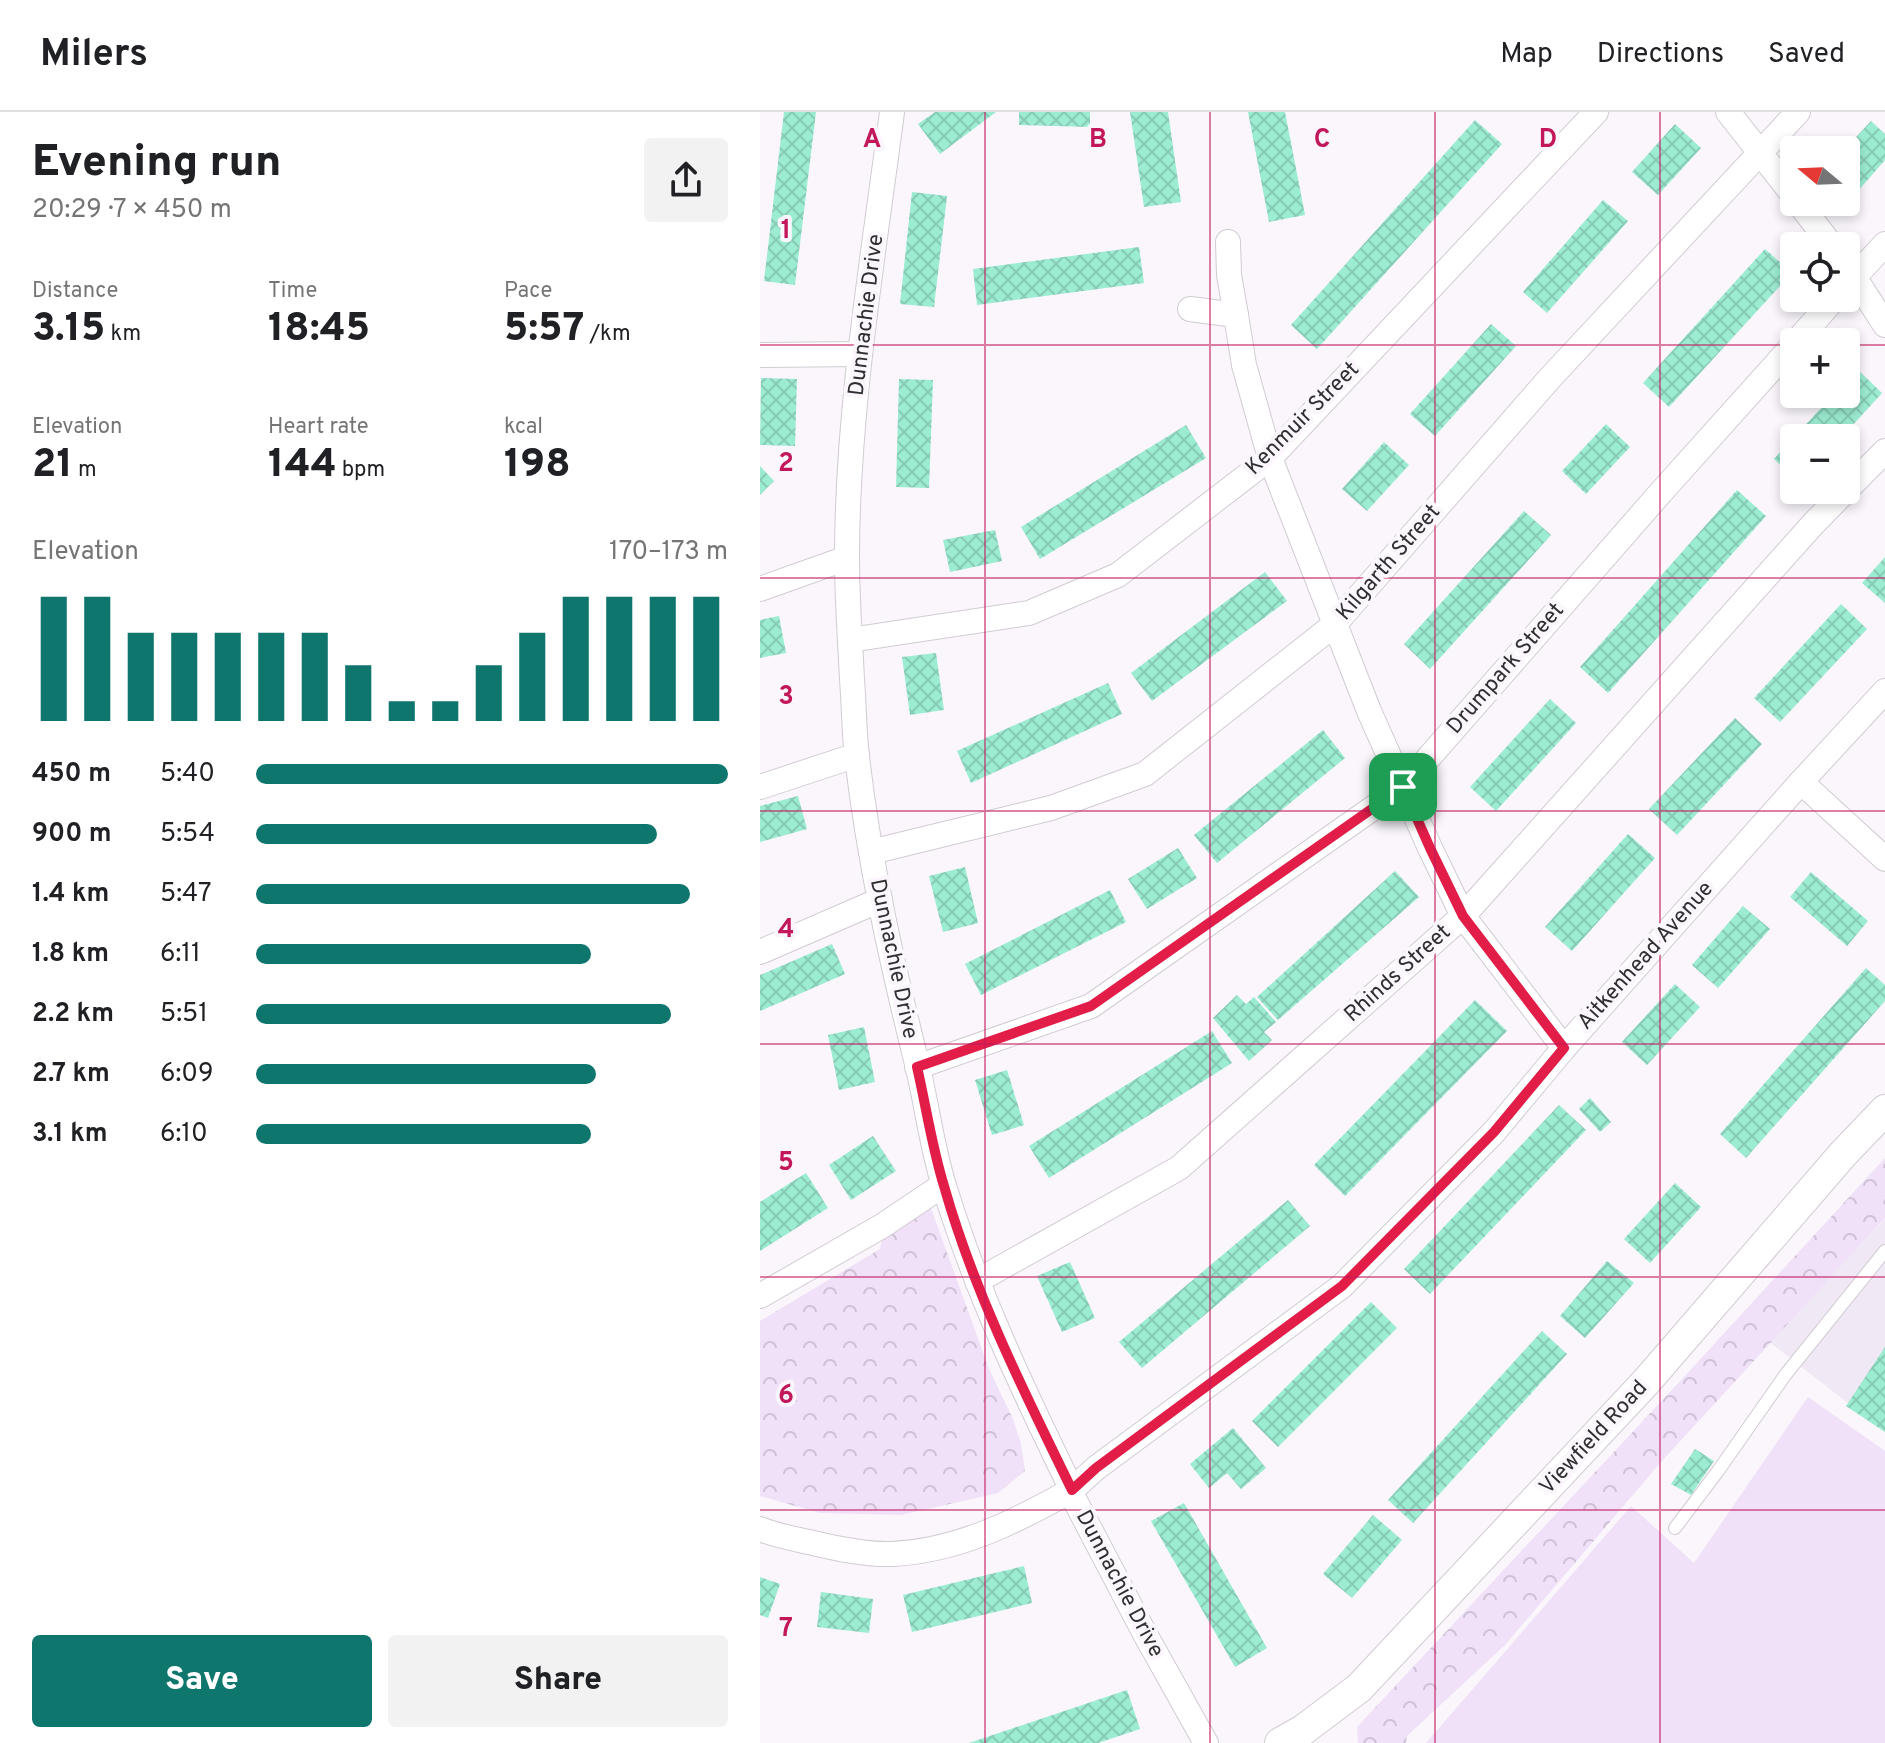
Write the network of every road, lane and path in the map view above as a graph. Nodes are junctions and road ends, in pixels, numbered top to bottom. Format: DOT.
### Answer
graph roads {
  1 [pos="892,112"];
  2 [pos="1596,112"];
  3 [pos="1728,112"];
  4 [pos="1798,112"];
  5 [pos="1761,153"];
  6 [pos="1780,178"];
  7 [pos="1809,216"];
  8 [pos="1821,232"];
  9 [pos="1228,242"];
  10 [pos="1885,244"];
  11 [pos="1860,266"];
  12 [pos="1860,290"];
  13 [pos="1190,309"];
  14 [pos="1823,312"];
  15 [pos="1236,315"];
  16 [pos="1885,325"];
  17 [pos="1808,328"];
  18 [pos="860,354"];
  19 [pos="760,355"];
  20 [pos="1780,360"];
  21 [pos="1885,451"];
  22 [pos="1270,458"];
  23 [pos="847,558"];
  24 [pos="760,589"];
  25 [pos="1334,625"];
  26 [pos="850,640"];
  27 [pos="1885,691"];
  28 [pos="857,755"];
  29 [pos="1801,782"];
  30 [pos="760,787"];
  31 [pos="1403,787"];
  32 [pos="871,852"];
  33 [pos="1885,859"];
  34 [pos="880,900"];
  35 [pos="1463,916"];
  36 [pos="760,952"];
  37 [pos="1564,1048"];
  38 [pos="917,1067"];
  39 [pos="1885,1110"];
  40 [pos="943,1185"];
  41 [pos="1885,1251"];
  42 [pos="977,1281"];
  43 [pos="760,1296"];
  44 [pos="1071,1490"];
  45 [pos="1675,1528"];
  46 [pos="760,1529"];
  47 [pos="1298,1739"];
  48 [pos="1206,1743"];
  1 -- 18 [label="street, Dunnachie Drive"];
  2 -- 22 [label="street, Kenmuir Street"];
  3 -- 5 [label="street"];
  4 -- 5 [label="street, Kilgarth Street"];
  5 -- 6 [label="street"];
  5 -- 25 [label="street, Kilgarth Street"];
  7 -- 8 [label="street"];
  9 -- 15 [label="street"];
  10 -- 11 [label="street"];
  12 -- 16 [label="street"];
  13 -- 15 [label="street"];
  14 -- 17 [label="street, Drumpark Street"];
  15 -- 22 [label="street"];
  18 -- 19 [label="street"];
  18 -- 23 [label="street, Dunnachie Drive"];
  20 -- 31 [label="street, Drumpark Street"];
  21 -- 35 [label="street, Rhinds Street"];
  22 -- 25 [label="street"];
  22 -- 26 [label="street, Kenmuir Street"];
  23 -- 24 [label="street"];
  23 -- 26 [label="street, Dunnachie Drive"];
  25 -- 31 [label="street"];
  25 -- 32 [label="street, Kilgarth Street"];
  26 -- 28 [label="street, Dunnachie Drive"];
  27 -- 29 [label="street, Aitkenhead Avenue"];
  28 -- 30 [label="street"];
  28 -- 32 [label="street, Dunnachie Drive"];
  29 -- 33 [label="street"];
  29 -- 37 [label="street, Aitkenhead Avenue"];
  31 -- 35 [label="street"];
  31 -- 38 [label="street, Drumpark Street"];
  32 -- 34 [label="street, Dunnachie Drive"];
  34 -- 36 [label="street"];
  34 -- 38 [label="street, Dunnachie Drive"];
  35 -- 37 [label="street"];
  35 -- 42 [label="street, Rhinds Street"];
  37 -- 44 [label="street, Aitkenhead Avenue"];
  38 -- 40 [label="street, Dunnachie Drive"];
  39 -- 47 [label="street, Viewfield Road"];
  40 -- 42 [label="street, Dunnachie Drive"];
  40 -- 43 [label="street"];
  41 -- 45 [label="lane"];
  42 -- 44 [label="street, Dunnachie Drive"];
  44 -- 46 [label="street, Aitkenhead Avenue"];
  44 -- 48 [label="street, Dunnachie Drive"];
}
